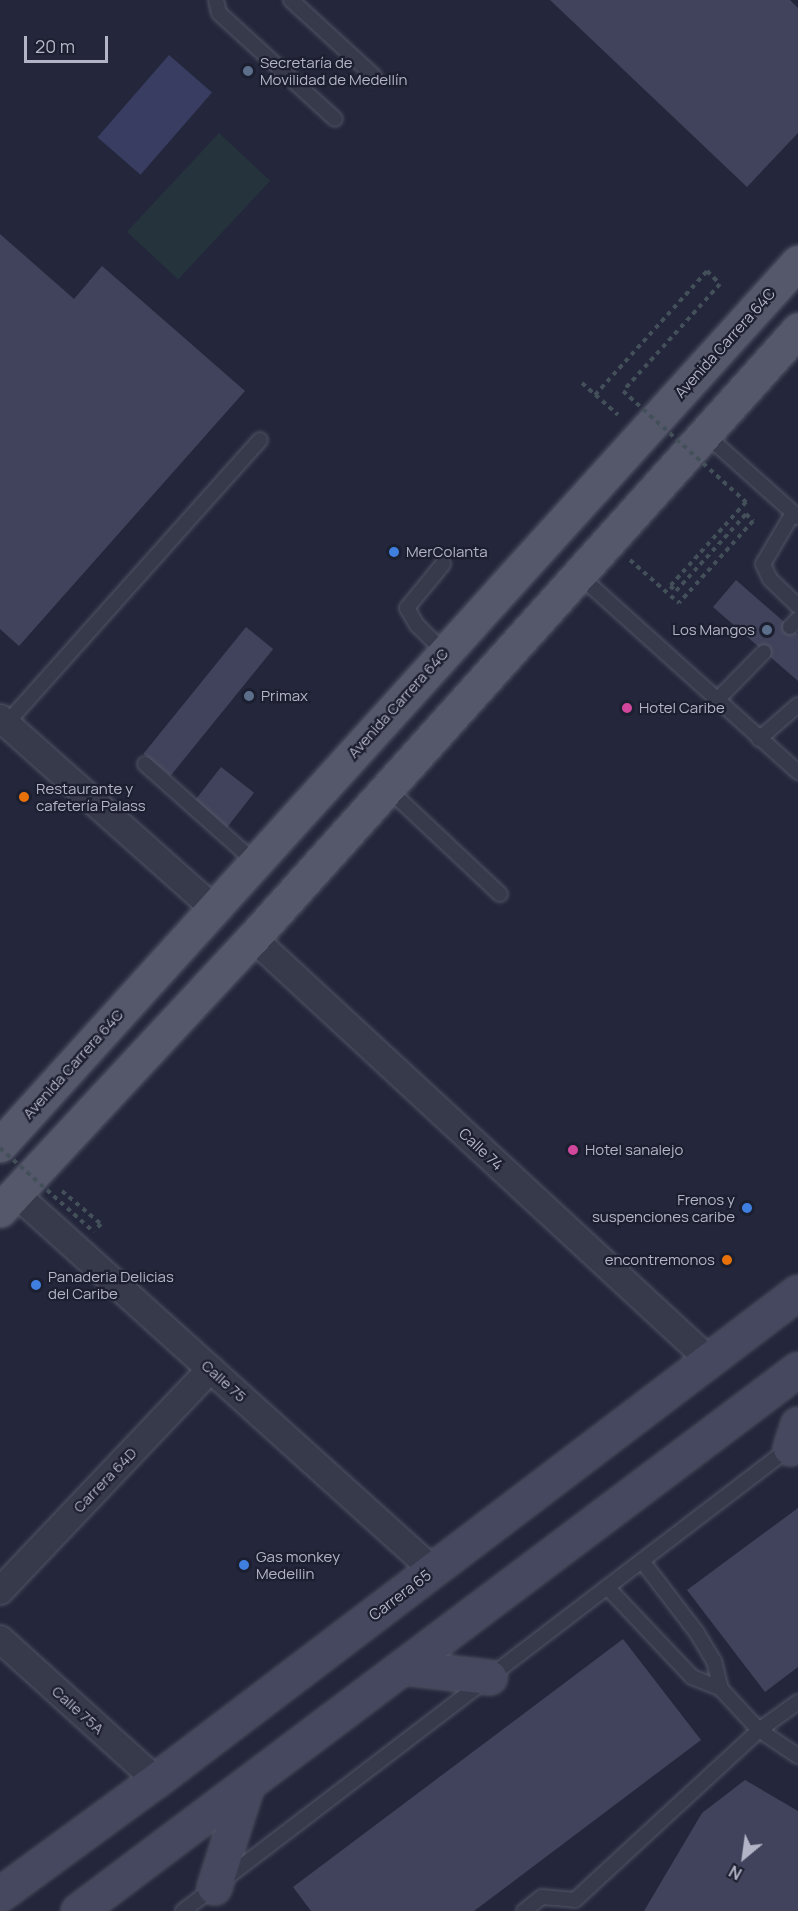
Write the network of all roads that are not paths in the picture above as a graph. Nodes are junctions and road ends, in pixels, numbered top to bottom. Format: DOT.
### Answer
graph roads {
  1 [pos="216,0"];
  2 [pos="291,0"];
  3 [pos="374,76"];
  4 [pos="335,119"];
  5 [pos="798,262"];
  6 [pos="797,333"];
  7 [pos="705,434"];
  8 [pos="260,440"];
  9 [pos="796,514"];
  10 [pos="443,564"];
  11 [pos="579,574"];
  12 [pos="798,606"];
  13 [pos="444,652"];
  14 [pos="764,652"];
  15 [pos="717,700"];
  16 [pos="798,705"];
  17 [pos="3,721"];
  18 [pos="759,739"];
  19 [pos="145,764"];
  20 [pos="798,772"];
  21 [pos="387,788"];
  22 [pos="256,863"];
  23 [pos="500,894"];
  24 [pos="214,909"];
  25 [pos="253,938"];
  26 [pos="0,1147"];
  27 [pos="8,1201"];
  28 [pos="798,1292"];
  29 [pos="709,1360"];
  30 [pos="211,1369"];
  31 [pos="798,1369"];
  32 [pos="795,1438"];
  33 [pos="642,1561"];
  34 [pos="433,1570"];
  35 [pos="607,1587"];
  36 [pos="0,1591"];
  37 [pos="0,1639"];
  38 [pos="402,1666"];
  39 [pos="489,1677"];
  40 [pos="721,1689"];
  41 [pos="798,1702"];
  42 [pos="759,1730"];
  43 [pos="798,1756"];
  44 [pos="156,1780"];
  45 [pos="247,1784"];
  46 [pos="214,1887"];
  47 [pos="0,1894"];
  48 [pos="578,1906"];
  49 [pos="78,1911"];
  50 [pos="183,1911"];
  51 [pos="524,1911"];
  1 -- 4 [label="lane"];
  2 -- 3 [label="lane"];
  5 -- 13 [label="main road, Avenida Carrera 64C"];
  6 -- 7 [label="main road"];
  7 -- 9 [label="lane"];
  7 -- 11 [label="main road"];
  8 -- 17 [label="lane"];
  9 -- 12 [label="lane"];
  10 -- 13 [label="lane"];
  11 -- 15 [label="lane"];
  11 -- 21 [label="main road"];
  13 -- 22 [label="main road, Avenida Carrera 64C"];
  14 -- 15 [label="lane"];
  15 -- 18 [label="lane"];
  16 -- 18 [label="lane"];
  17 -- 24 [label="street"];
  18 -- 20 [label="lane"];
  19 -- 22 [label="lane"];
  21 -- 23 [label="lane"];
  21 -- 25 [label="main road"];
  22 -- 24 [label="main road, Avenida Carrera 64C"];
  24 -- 26 [label="main road, Avenida Carrera 64C"];
  25 -- 27 [label="main road"];
  25 -- 29 [label="street, Calle 74"];
  27 -- 30 [label="street, Calle 75"];
  28 -- 29 [label="main road, Carrera 65"];
  29 -- 34 [label="main road, Carrera 65"];
  30 -- 34 [label="street, Calle 75"];
  30 -- 36 [label="street, Carrera 64D"];
  31 -- 38 [label="main road"];
  32 -- 33 [label="lane"];
  33 -- 35 [label="lane"];
  33 -- 40 [label="lane"];
  34 -- 44 [label="main road, Carrera 65"];
  35 -- 39 [label="lane"];
  35 -- 40 [label="lane"];
  37 -- 44 [label="street, Calle 75A"];
  38 -- 39 [label="main road"];
  38 -- 45 [label="main road"];
  39 -- 46 [label="lane"];
  40 -- 42 [label="lane"];
  41 -- 42 [label="lane"];
  42 -- 43 [label="lane"];
  42 -- 48 [label="lane"];
  44 -- 47 [label="main road, Carrera 65"];
  45 -- 46 [label="main road"];
  45 -- 49 [label="main road"];
  46 -- 50 [label="lane"];
  48 -- 51 [label="lane"];
}
